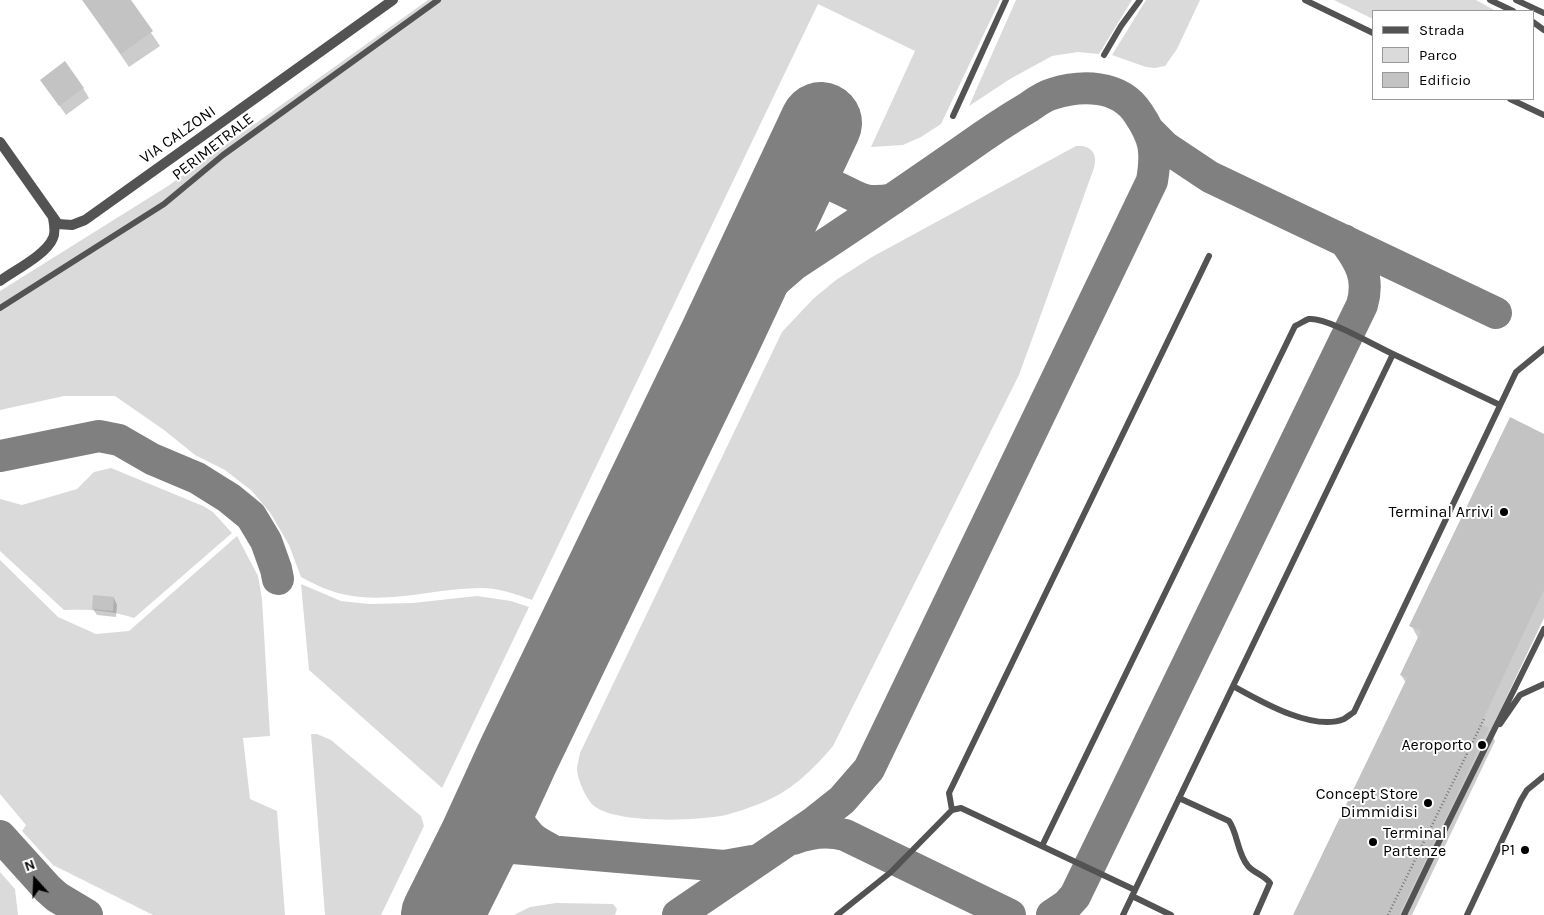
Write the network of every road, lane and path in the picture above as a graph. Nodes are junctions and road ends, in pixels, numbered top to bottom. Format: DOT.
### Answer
graph roads {
  1 [pos="393,0"];
  2 [pos="438,0"];
  3 [pos="1006,0"];
  4 [pos="1140,0"];
  5 [pos="1305,0"];
  6 [pos="1490,0"];
  7 [pos="1516,0"];
  8 [pos="1511,10"];
  9 [pos="1544,13"];
  10 [pos="1372,33"];
  11 [pos="1104,55"];
  12 [pos="1512,100"];
  13 [pos="1544,115"];
  14 [pos="953,116"];
  15 [pos="0,142"];
  16 [pos="53,217"];
  17 [pos="1209,256"];
  18 [pos="0,280"];
  19 [pos="0,308"];
  20 [pos="1544,349"];
  21 [pos="1393,354"];
  22 [pos="1500,405"];
  23 [pos="1544,629"];
  24 [pos="1544,684"];
  25 [pos="1233,686"];
  26 [pos="1484,719"];
  27 [pos="1486,746"];
  28 [pos="1544,776"];
  29 [pos="1179,798"];
  30 [pos="952,810"];
  31 [pos="1042,846"];
  32 [pos="1134,893"];
  33 [pos="837,915"];
  34 [pos="1123,915"];
  35 [pos="1171,915"];
  36 [pos="1256,915"];
  37 [pos="1388,915"];
  38 [pos="1404,915"];
  39 [pos="1467,915"];
  1 -- 16 [label="street, VIA CALZONI"];
  2 -- 19 [label="lane, PERIMETRALE"];
  3 -- 14 [label="lane"];
  4 -- 11 [label="lane"];
  5 -- 10 [label="lane"];
  6 -- 8 [label="lane"];
  7 -- 9 [label="lane"];
  12 -- 13 [label="lane"];
  15 -- 16 [label="street"];
  16 -- 18 [label="street"];
  17 -- 30 [label="lane"];
  20 -- 22 [label="lane"];
  21 -- 22 [label="lane"];
  21 -- 25 [label="lane"];
  21 -- 31 [label="lane"];
  22 -- 25 [label="lane"];
  23 -- 27 [label="lane"];
  24 -- 27 [label="lane"];
  25 -- 29 [label="lane"];
  26 -- 37 [label="path"];
  27 -- 38 [label="lane"];
  28 -- 39 [label="lane"];
  29 -- 32 [label="lane"];
  29 -- 36 [label="lane"];
  30 -- 31 [label="lane"];
  30 -- 33 [label="lane"];
  31 -- 32 [label="lane"];
  32 -- 34 [label="lane"];
  32 -- 35 [label="lane"];
}
